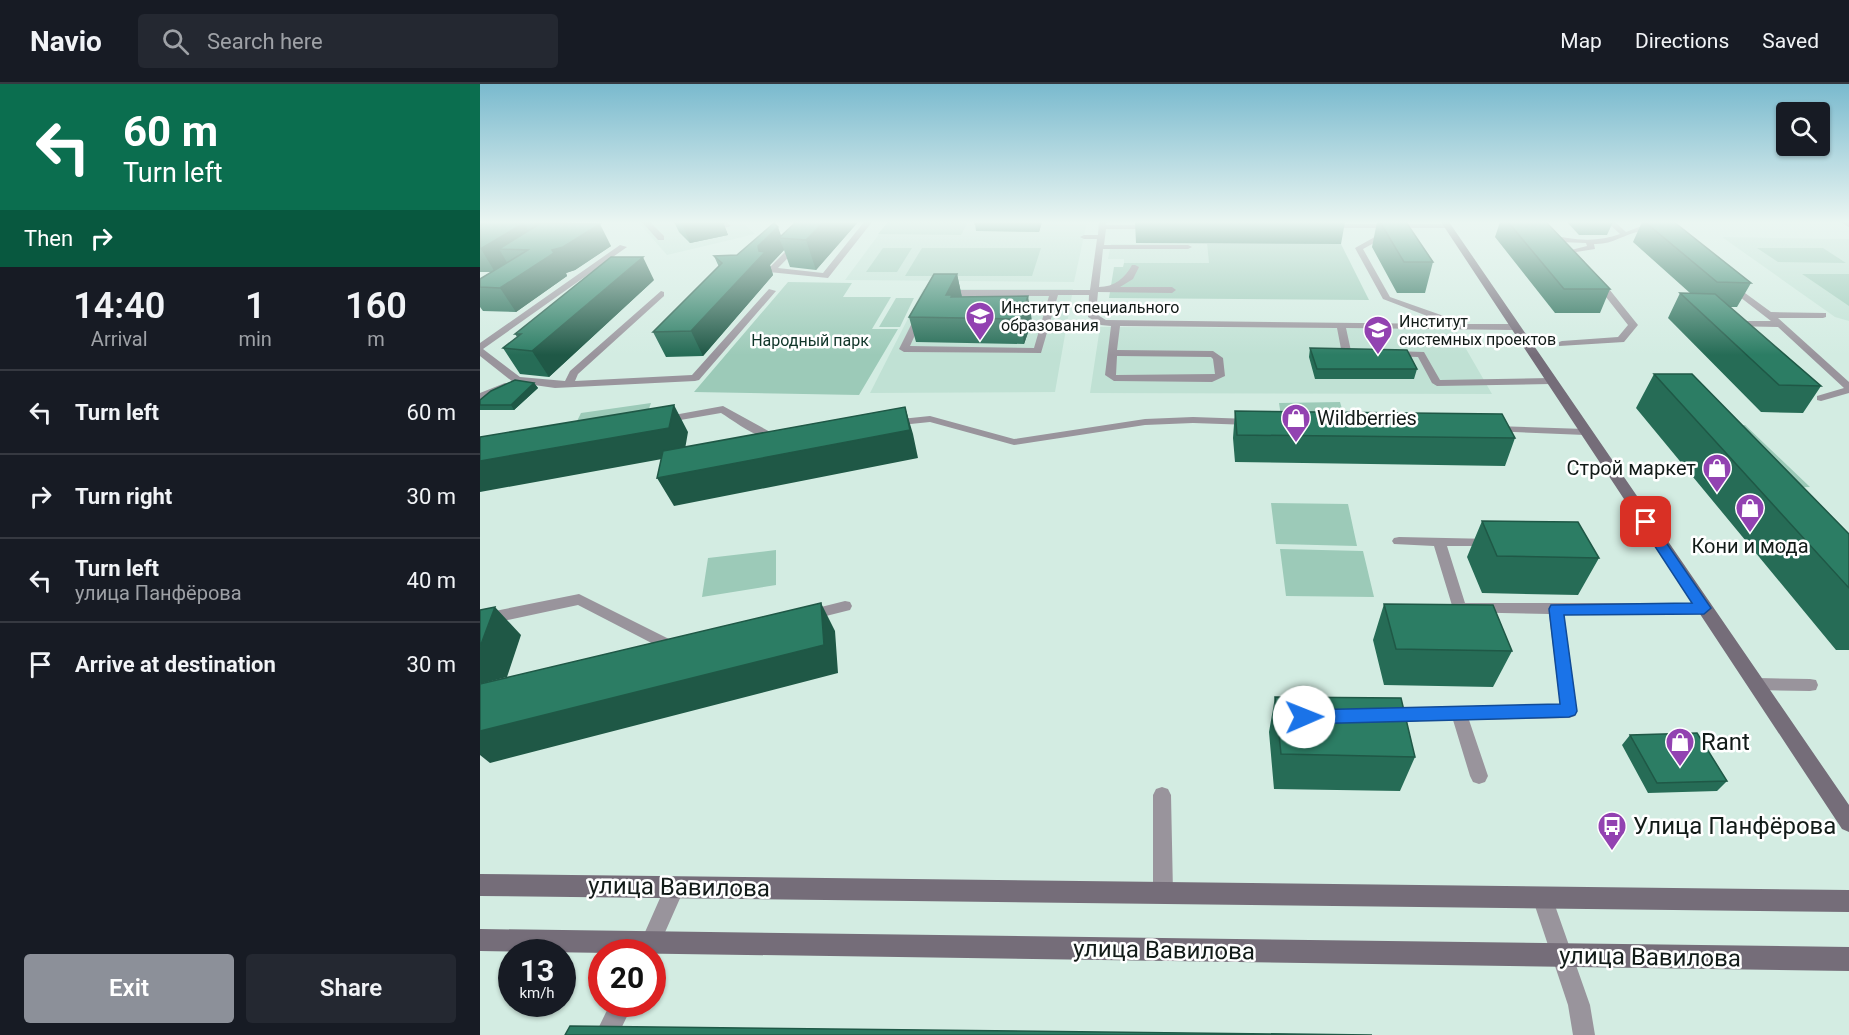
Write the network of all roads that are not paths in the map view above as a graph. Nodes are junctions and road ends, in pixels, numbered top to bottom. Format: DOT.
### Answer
graph roads {
  1 [pos="597,266"];
  2 [pos="776,266"];
  3 [pos="833,266"];
  4 [pos="1097,266"];
  5 [pos="1369,266"];
  6 [pos="1474,266"];
  7 [pos="1135,267"];
  8 [pos="1593,275"];
  9 [pos="1724,280"];
  10 [pos="1111,289"];
  11 [pos="1094,290"];
  12 [pos="1172,290"];
  13 [pos="772,291"];
  14 [pos="1054,293"];
  15 [pos="662,294"];
  16 [pos="1768,315"];
  17 [pos="1823,315"];
  18 [pos="1116,323"];
  19 [pos="1730,324"];
  20 [pos="1780,324"];
  21 [pos="1341,325"];
  22 [pos="1466,326"];
  23 [pos="1514,327"];
  24 [pos="1562,344"];
  25 [pos="481,352"];
  26 [pos="1112,353"];
  27 [pos="517,380"];
  28 [pos="1551,381"];
  29 [pos="567,386"];
  30 [pos="1849,389"];
  31 [pos="480,397"];
  32 [pos="1821,398"];
  33 [pos="1263,422"];
  34 [pos="649,423"];
  35 [pos="876,425"];
  36 [pos="1479,429"];
  37 [pos="1586,432"];
  38 [pos="789,435"];
  39 [pos="1399,541"];
  40 [pos="1439,541"];
  41 [pos="1487,542"];
  42 [pos="845,606"];
  43 [pos="1704,608"];
  44 [pos="1556,609"];
  45 [pos="480,620"];
  46 [pos="792,620"];
  47 [pos="694,642"];
  48 [pos="1757,684"];
  49 [pos="1810,685"];
  50 [pos="1459,714"];
  51 [pos="1367,716"];
  52 [pos="1479,776"];
  53 [pos="1162,795"];
  54 [pos="1849,822"];
  55 [pos="480,885"];
  56 [pos="675,887"];
  57 [pos="1163,893"];
  58 [pos="1542,897"];
  59 [pos="1849,901"];
  60 [pos="652,939"];
  61 [pos="480,940"];
  62 [pos="588,945"];
  63 [pos="666,948"];
  64 [pos="1562,956"];
  65 [pos="1849,959"];
  66 [pos="615,1017"];
  67 [pos="606,1035"];
  68 [pos="1584,1035"];
  1 -- 25 [label="lane"];
  2 -- 3 [label="lane"];
  4 -- 11 [label="lane"];
  5 -- 22 [label="lane"];
  6 -- 23 [label="street"];
  7 -- 10 [label="lane"];
  8 -- 24 [label="lane"];
  9 -- 16 [label="lane"];
  10 -- 11 [label="lane"];
  10 -- 12 [label="lane"];
  11 -- 14 [label="lane"];
  11 -- 18 [label="lane"];
  13 -- 29 [label="lane"];
  14 -- 14 [label="lane"];
  15 -- 29 [label="lane"];
  16 -- 17 [label="lane"];
  16 -- 20 [label="lane"];
  18 -- 21 [label="lane"];
  18 -- 26 [label="lane"];
  19 -- 20 [label="lane"];
  20 -- 30 [label="lane"];
  21 -- 22 [label="lane"];
  21 -- 28 [label="lane"];
  22 -- 23 [label="lane"];
  23 -- 28 [label="street"];
  25 -- 27 [label="lane"];
  26 -- 26 [label="lane"];
  27 -- 29 [label="lane"];
  27 -- 31 [label="lane"];
  28 -- 37 [label="street"];
  30 -- 32 [label="lane"];
  33 -- 35 [label="lane"];
  34 -- 38 [label="lane"];
  36 -- 37 [label="lane"];
  37 -- 43 [label="street"];
  39 -- 40 [label="lane"];
  40 -- 41 [label="lane"];
  40 -- 44 [label="lane"];
  42 -- 46 [label="lane"];
  43 -- 44 [label="lane"];
  43 -- 48 [label="street"];
  44 -- 50 [label="lane"];
  45 -- 47 [label="lane"];
  48 -- 49 [label="lane"];
  48 -- 54 [label="street"];
  50 -- 51 [label="lane"];
  50 -- 52 [label="lane"];
  53 -- 57 [label="lane"];
  55 -- 56 [label="street, улица Вавилова"];
  56 -- 57 [label="street, улица Вавилова"];
  56 -- 60 [label="lane"];
  57 -- 58 [label="street, улица Вавилова"];
  58 -- 59 [label="street, улица Вавилова"];
  58 -- 64 [label="lane"];
  61 -- 62 [label="street, улица Вавилова"];
  63 -- 64 [label="street, улица Вавилова"];
  64 -- 65 [label="street, улица Вавилова"];
  64 -- 68 [label="lane"];
  66 -- 67 [label="lane"];
}
